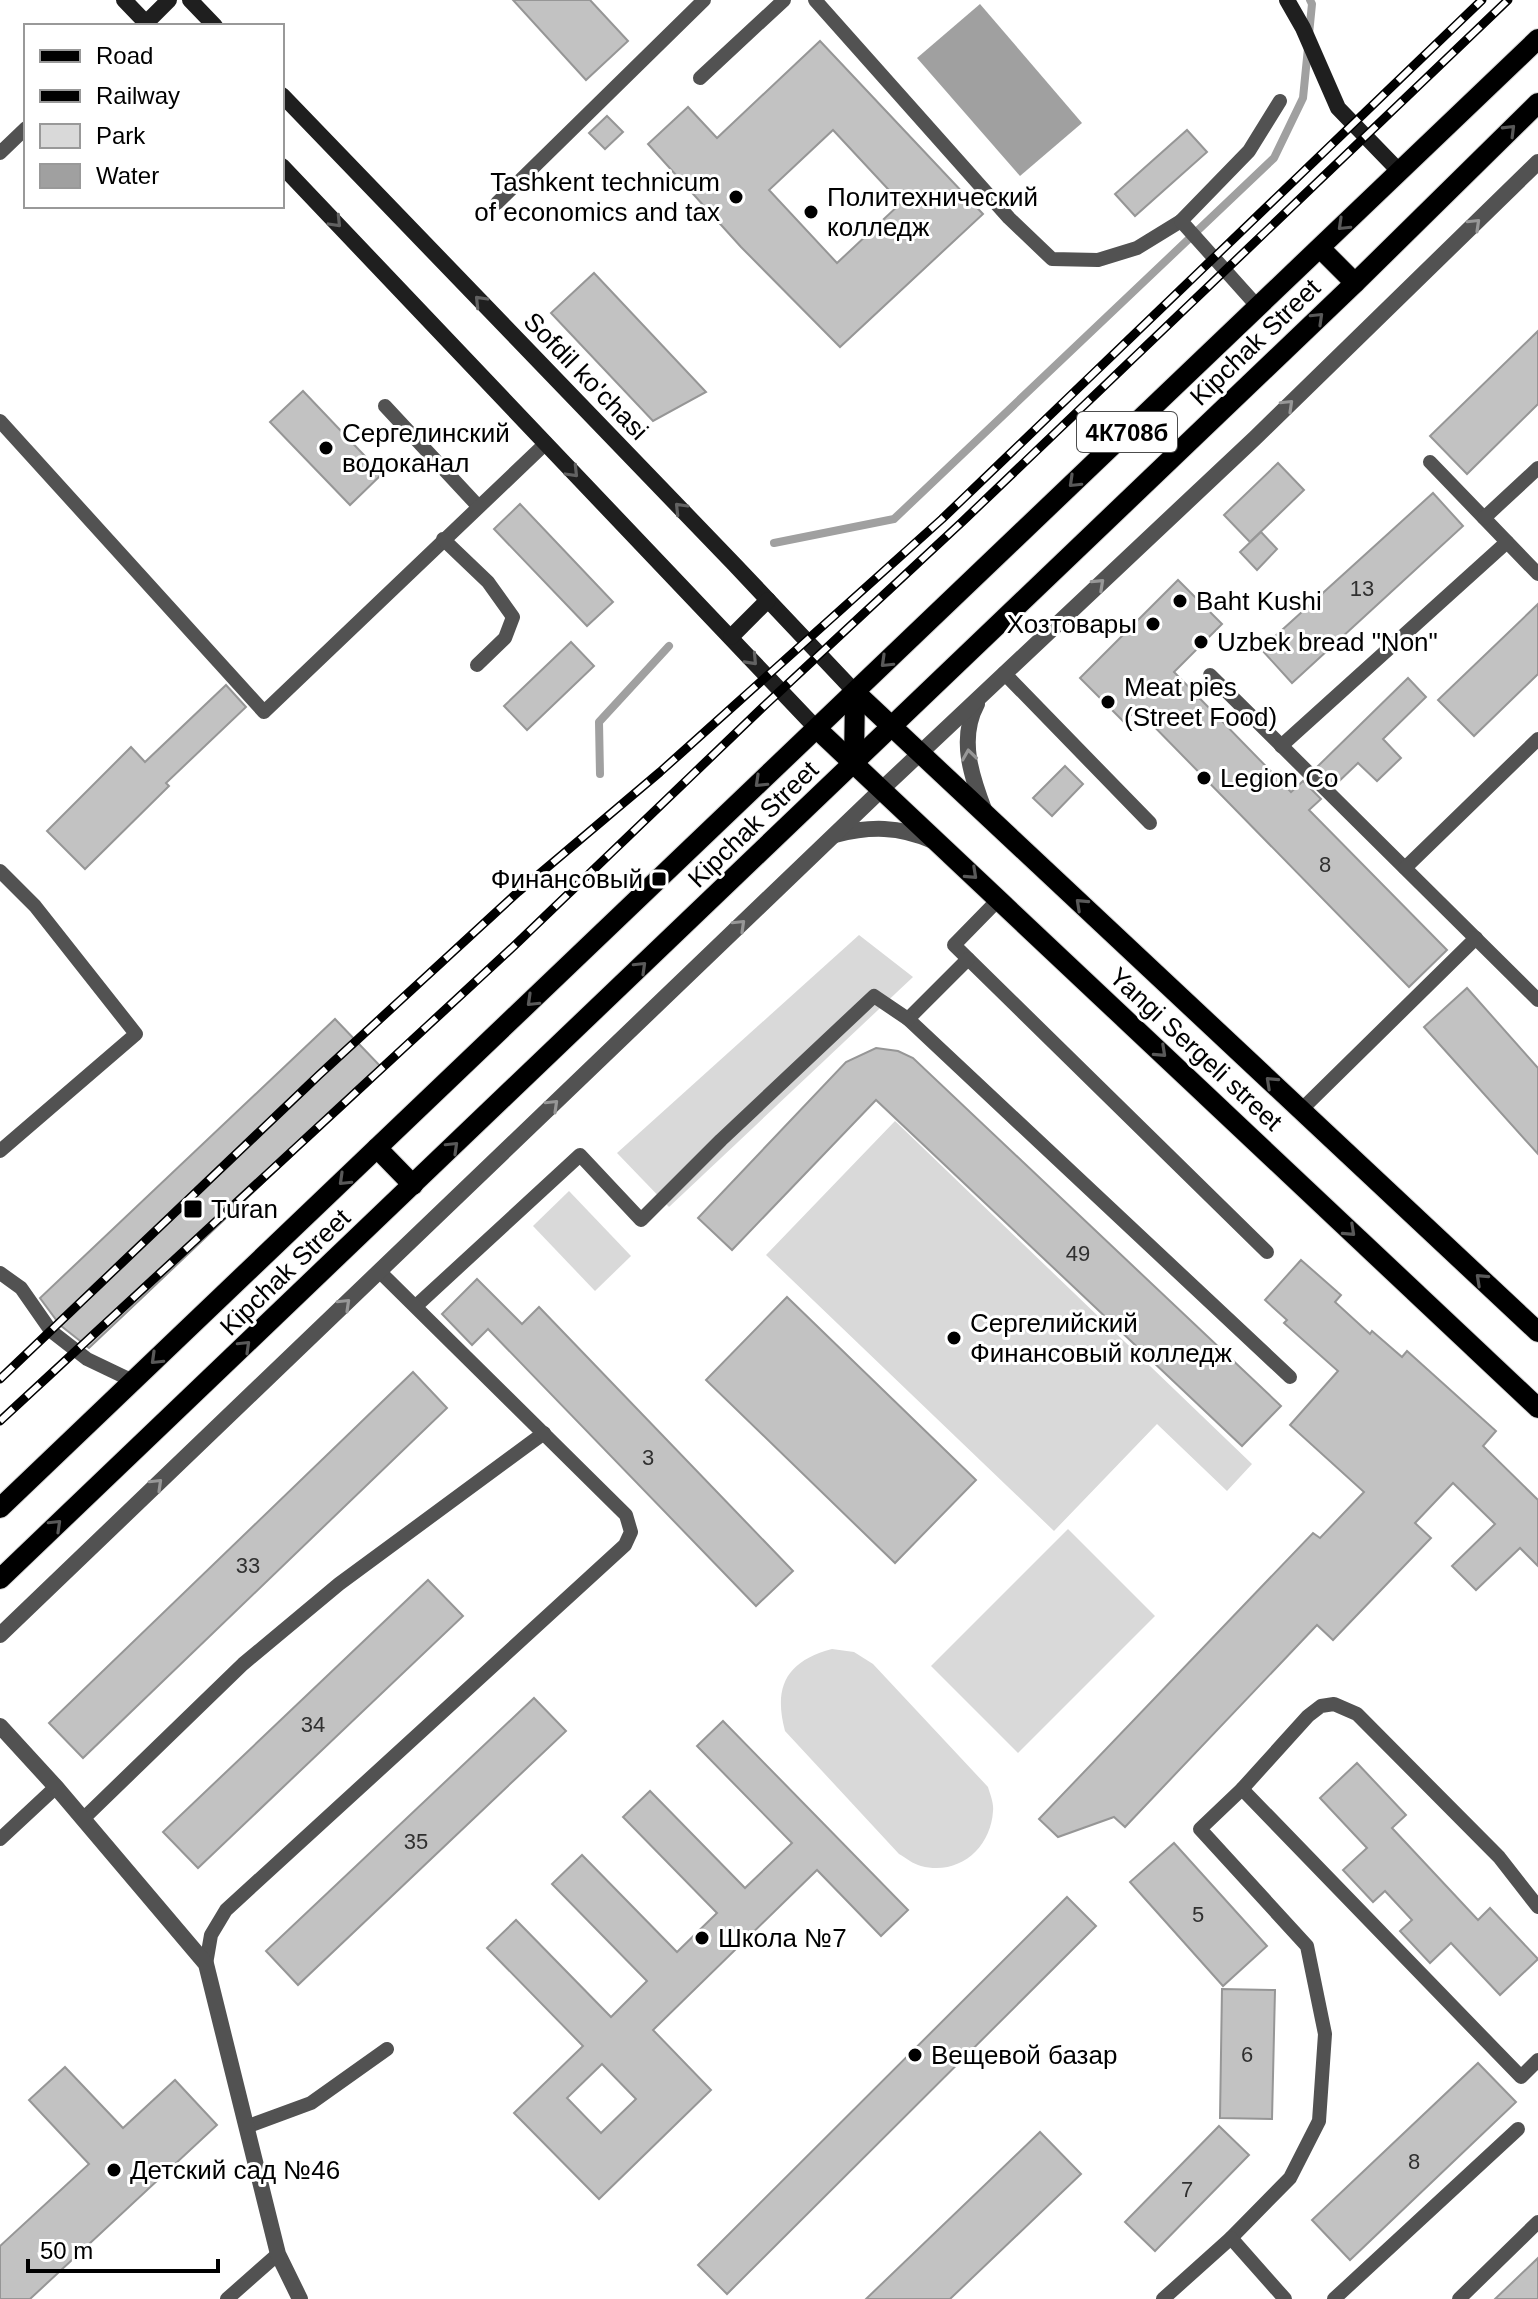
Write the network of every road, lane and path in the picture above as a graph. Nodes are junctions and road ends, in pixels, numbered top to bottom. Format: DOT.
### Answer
graph roads {
  1 [pos="124,0"];
  2 [pos="169,0"];
  3 [pos="190,0"];
  4 [pos="784,0"];
  5 [pos="815,0"];
  6 [pos="1287,0"];
  7 [pos="700,1"];
  8 [pos="146,24"];
  9 [pos="148,24"];
  10 [pos="213,24"];
  11 [pos="1538,39"];
  12 [pos="700,78"];
  13 [pos="284,97"];
  14 [pos="1280,101"];
  15 [pos="1538,103"];
  16 [pos="24,130"];
  17 [pos="0,153"];
  18 [pos="1538,162"];
  19 [pos="284,168"];
  20 [pos="1399,171"];
  21 [pos="497,203"];
  22 [pos="1181,221"];
  23 [pos="1320,248"];
  24 [pos="1355,283"];
  25 [pos="1258,307"];
  26 [pos="385,406"];
  27 [pos="0,421"];
  28 [pos="546,443"];
  29 [pos="1430,462"];
  30 [pos="1538,468"];
  31 [pos="478,506"];
  32 [pos="1484,518"];
  33 [pos="443,539"];
  34 [pos="1507,542"];
  35 [pos="1538,574"];
  36 [pos="768,600"];
  37 [pos="731,637"];
  38 [pos="477,665"];
  39 [pos="1004,673"];
  40 [pos="1210,675"];
  41 [pos="855,692"];
  42 [pos="982,695"];
  43 [pos="892,726"];
  44 [pos="817,729"];
  45 [pos="1538,739"];
  46 [pos="1281,746"];
  47 [pos="920,753"];
  48 [pos="854,763"];
  49 [pos="882,789"];
  50 [pos="986,815"];
  51 [pos="1150,823"];
  52 [pos="833,835"];
  53 [pos="948,852"];
  54 [pos="1405,868"];
  55 [pos="0,871"];
  56 [pos="999,899"];
  57 [pos="1476,938"];
  58 [pos="968,959"];
  59 [pos="1538,1000"];
  60 [pos="908,1019"];
  61 [pos="1301,1110"];
  62 [pos="377,1148"];
  63 [pos="0,1151"];
  64 [pos="413,1185"];
  65 [pos="1267,1252"];
  66 [pos="379,1271"];
  67 [pos="0,1273"];
  68 [pos="416,1306"];
  69 [pos="1538,1332"];
  70 [pos="1290,1377"];
  71 [pos="133,1381"];
  72 [pos="1538,1408"];
  73 [pos="544,1433"];
  74 [pos="0,1508"];
  75 [pos="0,1579"];
  76 [pos="0,1635"];
  77 [pos="0,1726"];
  78 [pos="56,1787"];
  79 [pos="1242,1789"];
  80 [pos="83,1819"];
  81 [pos="0,1839"];
  82 [pos="1538,1907"];
  83 [pos="206,1964"];
  84 [pos="387,2049"];
  85 [pos="1538,2060"];
  86 [pos="246,2127"];
  87 [pos="1518,2129"];
  88 [pos="1538,2222"];
  89 [pos="1231,2238"];
  90 [pos="278,2254"];
  91 [pos="227,2299"];
  92 [pos="300,2299"];
  93 [pos="1163,2299"];
  94 [pos="1285,2299"];
  95 [pos="1334,2299"];
  96 [pos="1459,2299"];
  1 -- 8 [label="street"];
  2 -- 9 [label="street"];
  3 -- 10 [label="street"];
  4 -- 12 [label="lane"];
  5 -- 22 [label="lane"];
  6 -- 20 [label="street"];
  7 -- 21 [label="lane"];
  11 -- 20 [label="main road, Kipchak Street"];
  36 -- 13 [label="street, Sofdil ko'chasi, one-way"];
  14 -- 22 [label="lane"];
  24 -- 15 [label="main road, Kipchak Street, one-way"];
  16 -- 17 [label="lane"];
  39 -- 18 [label="street, one-way"];
  19 -- 28 [label="street, one-way"];
  20 -- 23 [label="main road, Kipchak Street / 4К708б, one-way"];
  22 -- 25 [label="lane"];
  23 -- 24 [label="main road"];
  23 -- 25 [label="main road, Kipchak Street / 4К708б"];
  43 -- 24 [label="main road, Kipchak Street, one-way"];
  25 -- 41 [label="main road, Kipchak Street / 4К708б, one-way"];
  26 -- 31 [label="lane"];
  27 -- 33 [label="lane"];
  28 -- 31 [label="lane"];
  28 -- 37 [label="street, one-way"];
  29 -- 32 [label="lane"];
  30 -- 32 [label="lane"];
  31 -- 33 [label="lane"];
  32 -- 34 [label="lane"];
  33 -- 38 [label="lane"];
  34 -- 35 [label="lane"];
  34 -- 46 [label="lane"];
  36 -- 37 [label="street"];
  36 -- 41 [label="street, Sofdil ko'chasi"];
  37 -- 44 [label="street, one-way"];
  39 -- 42 [label="street"];
  39 -- 51 [label="lane"];
  40 -- 46 [label="lane"];
  41 -- 43 [label="main road, Yangi Sergeli street"];
  41 -- 44 [label="main road, Kipchak Street"];
  41 -- 48 [label="main road"];
  42 -- 47 [label="street"];
  50 -- 42 [label="street, one-way"];
  43 -- 47 [label="main road, Yangi Sergeli street"];
  43 -- 48 [label="main road, Kipchak Street"];
  44 -- 48 [label="main road, Yangi Sergeli street"];
  44 -- 62 [label="main road, Kipchak Street, one-way"];
  45 -- 54 [label="lane"];
  46 -- 54 [label="lane"];
  47 -- 49 [label="street"];
  47 -- 50 [label="main road, Yangi Sergeli street"];
  48 -- 49 [label="main road, Yangi Sergeli street"];
  64 -- 48 [label="main road, Kipchak Street, one-way"];
  49 -- 52 [label="street"];
  49 -- 53 [label="main road, Yangi Sergeli street"];
  61 -- 50 [label="main road, Yangi Sergeli street, one-way"];
  52 -- 53 [label="street"];
  66 -- 52 [label="street, one-way"];
  53 -- 56 [label="main road, Yangi Sergeli street, one-way"];
  54 -- 57 [label="lane"];
  55 -- 63 [label="lane"];
  56 -- 58 [label="lane"];
  56 -- 72 [label="main road, Yangi Sergeli street, one-way"];
  57 -- 59 [label="lane"];
  57 -- 61 [label="lane"];
  58 -- 60 [label="lane"];
  58 -- 65 [label="lane"];
  60 -- 68 [label="lane"];
  60 -- 70 [label="lane"];
  69 -- 61 [label="main road, Yangi Sergeli street, one-way"];
  62 -- 64 [label="main road"];
  62 -- 71 [label="main road, Kipchak Street, one-way"];
  75 -- 64 [label="main road, Kipchak Street, one-way"];
  66 -- 68 [label="lane"];
  76 -- 66 [label="street, one-way"];
  67 -- 71 [label="lane"];
  68 -- 73 [label="lane"];
  71 -- 74 [label="main road, Kipchak Street"];
  73 -- 80 [label="lane"];
  73 -- 83 [label="lane"];
  77 -- 78 [label="street"];
  78 -- 80 [label="street"];
  78 -- 81 [label="lane"];
  79 -- 82 [label="lane"];
  79 -- 85 [label="lane"];
  79 -- 89 [label="lane"];
  80 -- 83 [label="street"];
  83 -- 86 [label="street"];
  84 -- 86 [label="lane"];
  86 -- 90 [label="street"];
  87 -- 95 [label="lane"];
  88 -- 96 [label="lane"];
  89 -- 93 [label="lane"];
  89 -- 94 [label="lane"];
  90 -- 91 [label="lane"];
  90 -- 92 [label="street"];
}
